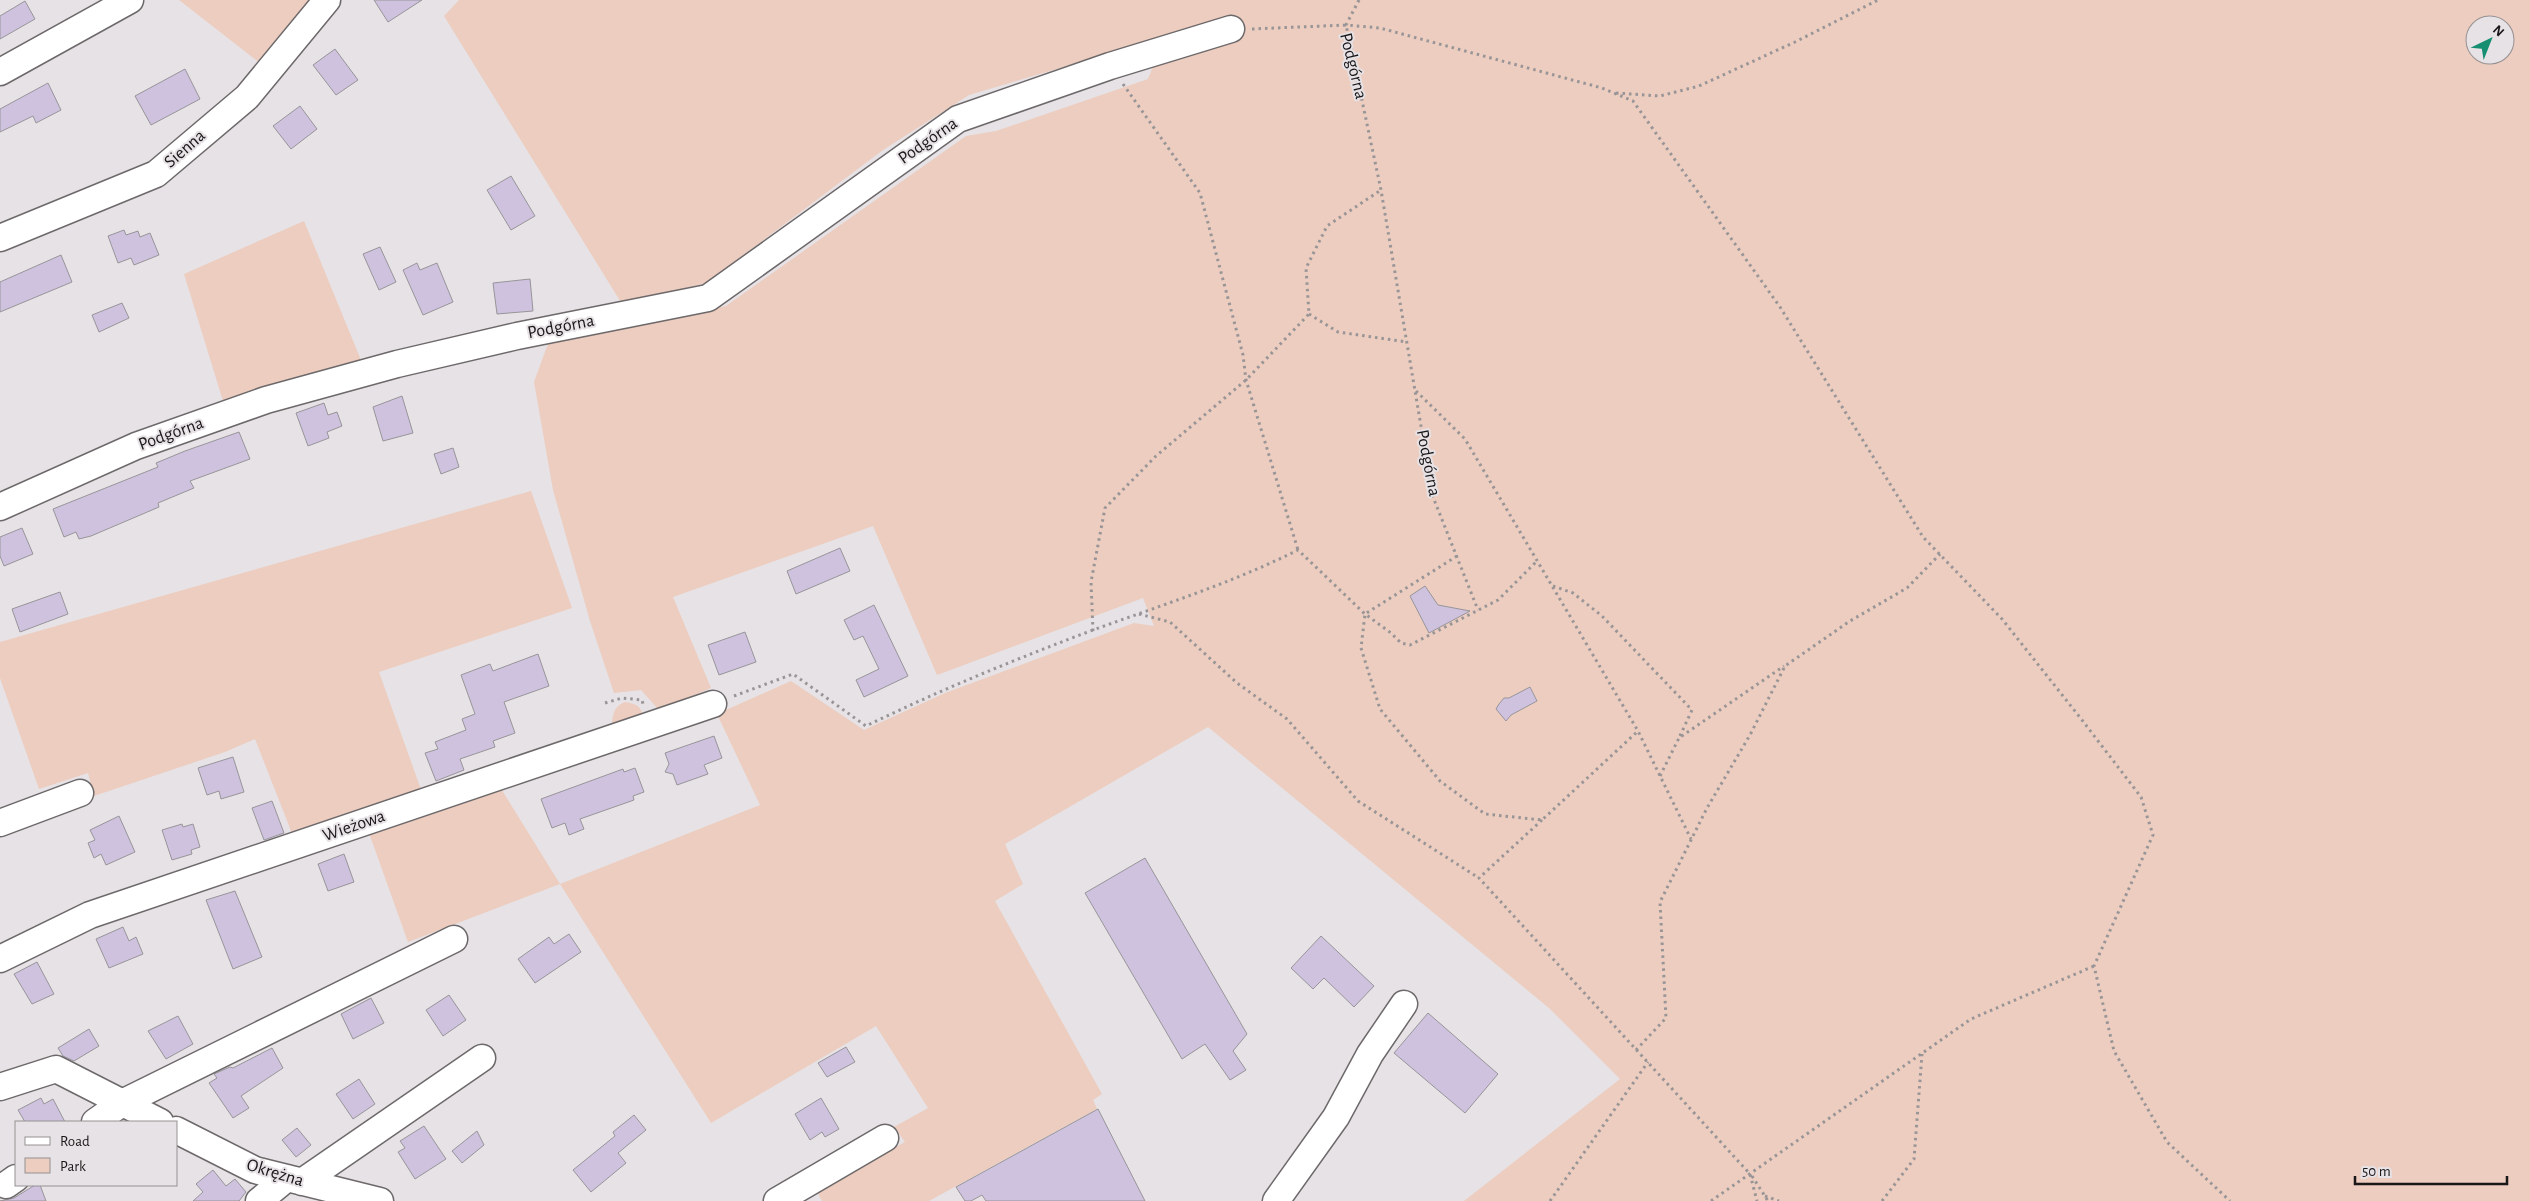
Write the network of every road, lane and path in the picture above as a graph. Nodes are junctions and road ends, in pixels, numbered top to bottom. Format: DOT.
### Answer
graph roads {
  1 [pos="130,0"];
  2 [pos="328,0"];
  3 [pos="1359,0"];
  4 [pos="1878,0"];
  5 [pos="1346,25"];
  6 [pos="1231,29"];
  7 [pos="1110,66"];
  8 [pos="0,72"];
  9 [pos="1613,92"];
  10 [pos="1381,190"];
  11 [pos="0,238"];
  12 [pos="1309,314"];
  13 [pos="1407,342"];
  14 [pos="1246,380"];
  15 [pos="1415,391"];
  16 [pos="0,507"];
  17 [pos="1298,550"];
  18 [pos="1940,554"];
  19 [pos="1456,556"];
  20 [pos="1537,561"];
  21 [pos="1552,586"];
  22 [pos="1478,610"];
  23 [pos="1139,614"];
  24 [pos="1365,614"];
  25 [pos="1093,631"];
  26 [pos="1785,666"];
  27 [pos="712,704"];
  28 [pos="1638,731"];
  29 [pos="1679,738"];
  30 [pos="1660,776"];
  31 [pos="80,792"];
  32 [pos="1542,820"];
  33 [pos="0,823"];
  34 [pos="1691,840"];
  35 [pos="1479,878"];
  36 [pos="454,939"];
  37 [pos="0,959"];
  38 [pos="2094,966"];
  39 [pos="1404,1004"];
  40 [pos="1636,1050"];
  41 [pos="1922,1054"];
  42 [pos="482,1058"];
  43 [pos="1648,1062"];
  44 [pos="0,1087"];
  45 [pos="122,1103"];
  46 [pos="96,1121"];
  47 [pos="158,1121"];
  48 [pos="178,1131"];
  49 [pos="886,1138"];
  50 [pos="1750,1174"];
  51 [pos="294,1180"];
  52 [pos="1765,1196"];
  53 [pos="259,1201"];
  54 [pos="380,1201"];
  55 [pos="777,1201"];
  56 [pos="1276,1201"];
  57 [pos="1550,1201"];
  58 [pos="1711,1201"];
  59 [pos="1757,1201"];
  60 [pos="1768,1201"];
  61 [pos="1779,1201"];
  62 [pos="1882,1201"];
  63 [pos="2230,1201"];
  1 -- 8 [label="street"];
  2 -- 11 [label="street, Sienna"];
  3 -- 5 [label="path"];
  4 -- 9 [label="path"];
  5 -- 6 [label="path, Podgórna"];
  5 -- 9 [label="path"];
  5 -- 10 [label="path, Podgórna"];
  6 -- 7 [label="street, Podgórna"];
  7 -- 14 [label="path"];
  7 -- 16 [label="street, Podgórna"];
  9 -- 18 [label="path"];
  10 -- 12 [label="path"];
  10 -- 13 [label="path, Podgórna"];
  12 -- 13 [label="path"];
  12 -- 14 [label="path"];
  13 -- 15 [label="path, Podgórna"];
  14 -- 17 [label="path"];
  14 -- 25 [label="path"];
  15 -- 19 [label="path, Podgórna"];
  15 -- 20 [label="path"];
  17 -- 23 [label="path"];
  17 -- 24 [label="path"];
  18 -- 26 [label="path"];
  18 -- 38 [label="path"];
  19 -- 22 [label="path, Podgórna"];
  19 -- 24 [label="path"];
  20 -- 21 [label="path"];
  20 -- 22 [label="path"];
  21 -- 28 [label="path"];
  21 -- 29 [label="path"];
  22 -- 24 [label="path"];
  23 -- 25 [label="path"];
  23 -- 35 [label="path"];
  24 -- 32 [label="path"];
  25 -- 27 [label="path"];
  26 -- 29 [label="path"];
  26 -- 34 [label="path"];
  27 -- 37 [label="street, Wieżowa"];
  28 -- 30 [label="path"];
  28 -- 32 [label="path"];
  29 -- 30 [label="path"];
  30 -- 34 [label="path"];
  31 -- 33 [label="street"];
  32 -- 35 [label="path"];
  34 -- 40 [label="path"];
  35 -- 40 [label="path"];
  36 -- 45 [label="street"];
  38 -- 41 [label="path"];
  38 -- 63 [label="path"];
  39 -- 56 [label="street"];
  40 -- 43 [label="path"];
  41 -- 50 [label="path"];
  41 -- 62 [label="path"];
  42 -- 51 [label="street"];
  43 -- 50 [label="path"];
  43 -- 57 [label="path"];
  44 -- 45 [label="street"];
  45 -- 46 [label="street"];
  45 -- 47 [label="street"];
  48 -- 51 [label="street, Okrężna"];
  49 -- 55 [label="street"];
  50 -- 52 [label="path"];
  50 -- 58 [label="path"];
  50 -- 59 [label="path"];
  51 -- 53 [label="street"];
  51 -- 54 [label="street, Okrężna"];
  52 -- 60 [label="path"];
  52 -- 61 [label="path"];
}
